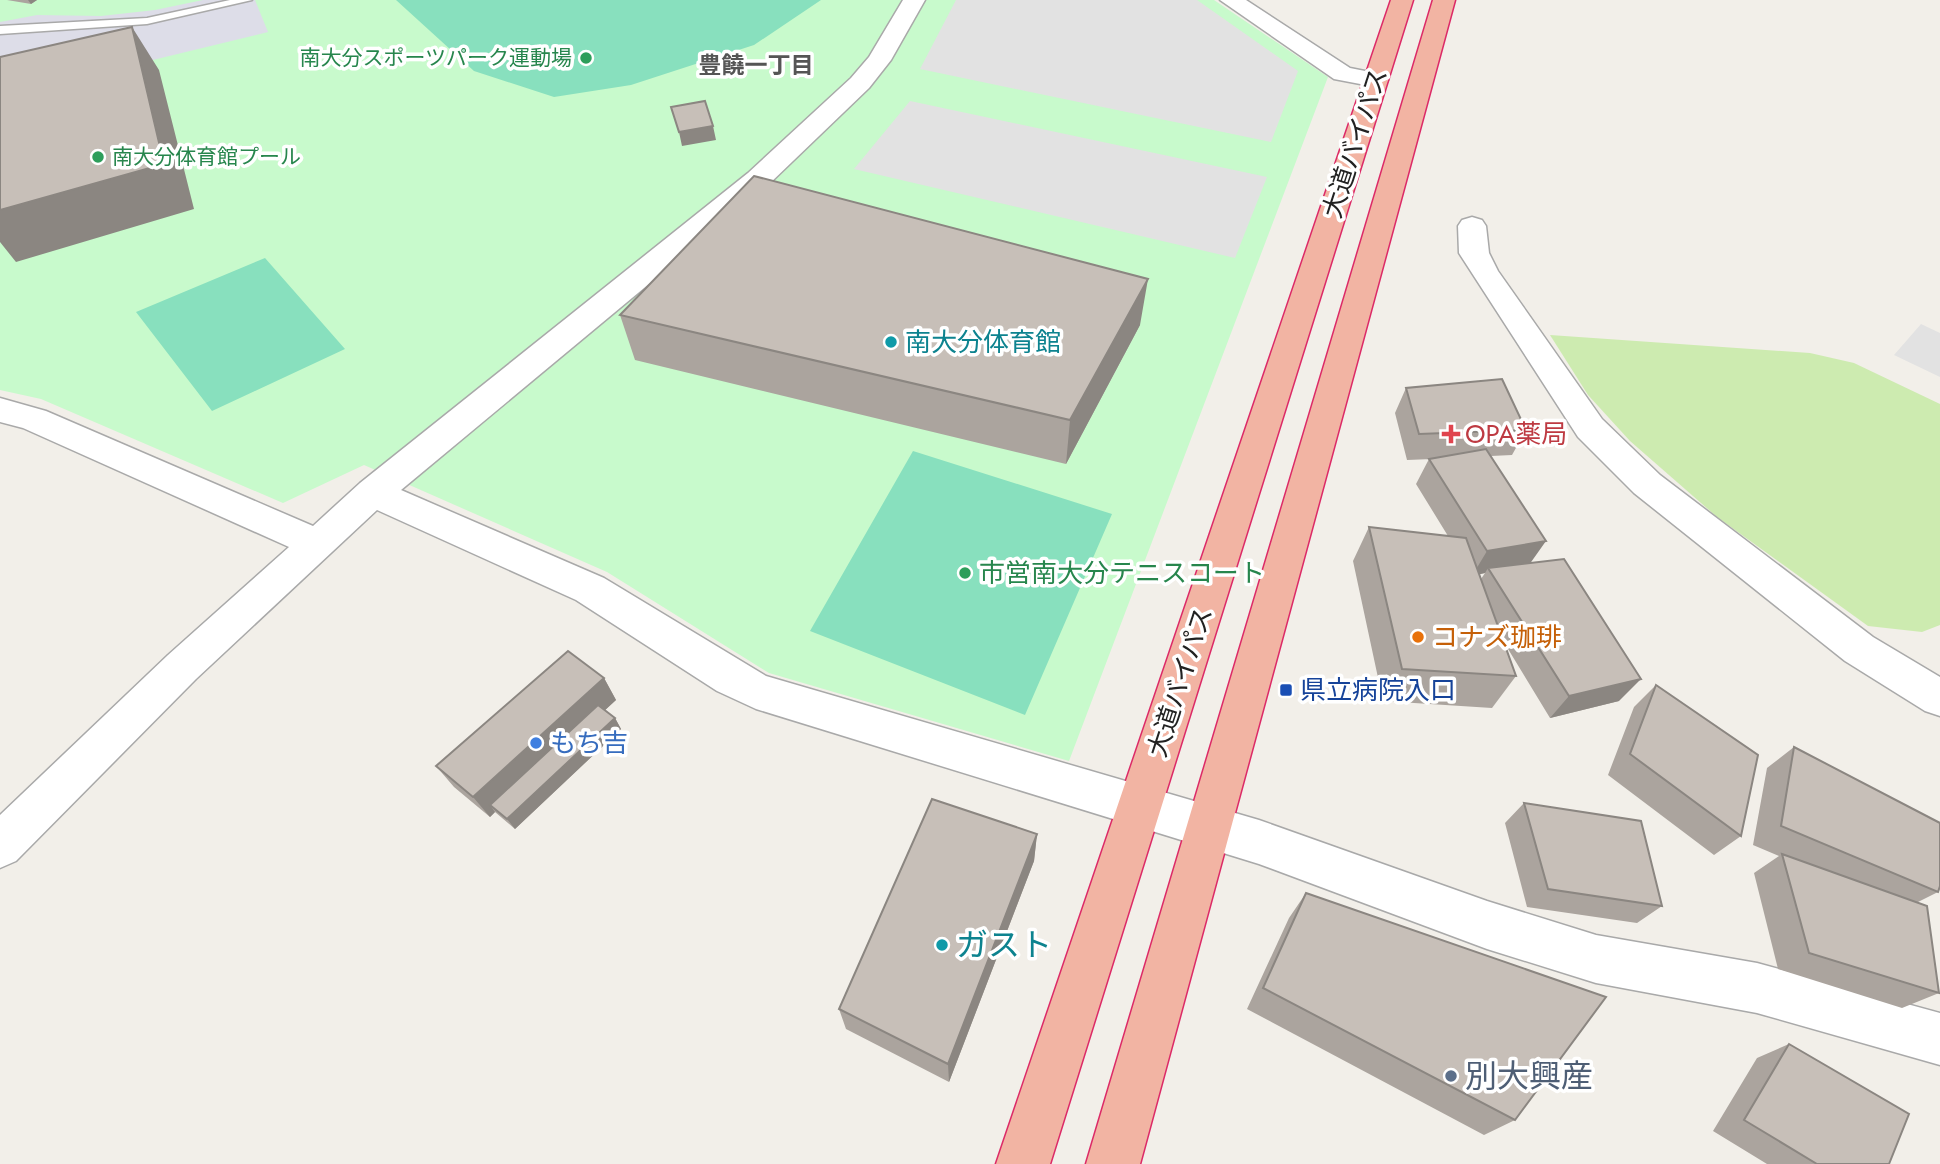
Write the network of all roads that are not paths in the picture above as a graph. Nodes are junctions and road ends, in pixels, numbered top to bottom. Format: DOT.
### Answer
graph roads {
  1 [pos="246,0"];
  2 [pos="914,0"];
  3 [pos="1231,0"];
  4 [pos="1402,0"];
  5 [pos="1444,0"];
  6 [pos="0,30"];
  7 [pos="1376,79"];
  8 [pos="1472,226"];
  9 [pos="0,410"];
  10 [pos="373,493"];
  11 [pos="316,543"];
  12 [pos="1940,698"];
  13 [pos="1139,807"];
  14 [pos="1210,827"];
  15 [pos="0,846"];
  16 [pos="1940,1039"];
  17 [pos="1023,1164"];
  18 [pos="1113,1164"];
  1 -- 6 [label="lane"];
  2 -- 10 [label="street"];
  3 -- 7 [label="street"];
  4 -- 7 [label="highway, 大道バイパス"];
  5 -- 14 [label="highway, 大道バイパス"];
  7 -- 13 [label="highway, 大道バイパス"];
  8 -- 12 [label="street"];
  9 -- 11 [label="street"];
  10 -- 11 [label="street"];
  10 -- 13 [label="street"];
  11 -- 15 [label="street"];
  13 -- 14 [label="street"];
  13 -- 17 [label="highway, 大道バイパス"];
  14 -- 16 [label="street"];
  14 -- 18 [label="highway, 大道バイパス"];
}
